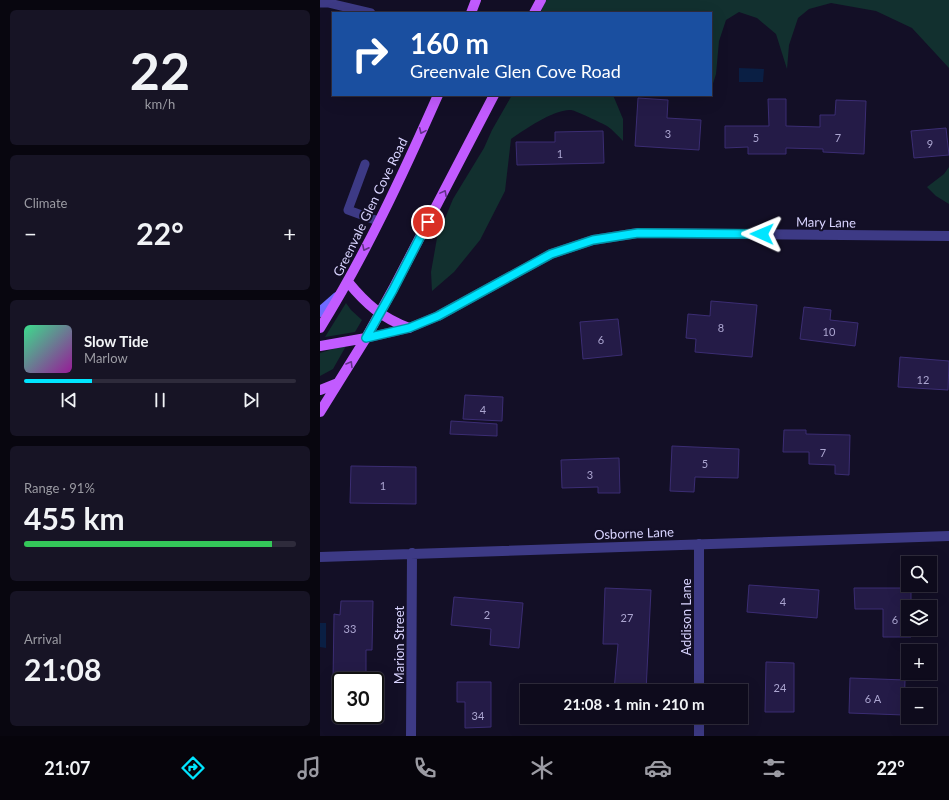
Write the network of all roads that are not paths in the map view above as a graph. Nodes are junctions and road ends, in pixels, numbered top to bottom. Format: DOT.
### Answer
graph roads {
  1 [pos="476,0"];
  2 [pos="541,0"];
  3 [pos="320,3"];
  4 [pos="367,12"];
  5 [pos="471,12"];
  6 [pos="535,12"];
  7 [pos="438,96"];
  8 [pos="493,96"];
  9 [pos="365,164"];
  10 [pos="378,221"];
  11 [pos="949,236"];
  12 [pos="348,282"];
  13 [pos="341,293"];
  14 [pos="320,312"];
  15 [pos="379,314"];
  16 [pos="320,328"];
  17 [pos="409,328"];
  18 [pos="366,338"];
  19 [pos="320,346"];
  20 [pos="338,383"];
  21 [pos="320,390"];
  22 [pos="320,412"];
  23 [pos="949,536"];
  24 [pos="699,544"];
  25 [pos="412,553"];
  26 [pos="320,557"];
  27 [pos="699,684"];
  28 [pos="699,724"];
  29 [pos="411,736"];
  30 [pos="699,736"];
  1 -- 5 [label="main road"];
  2 -- 6 [label="main road"];
  3 -- 4 [label="lane"];
  7 -- 10 [label="main road, Greenvale Glen Cove Road, one-way"];
  15 -- 8 [label="main road, one-way"];
  9 -- 10 [label="lane"];
  10 -- 12 [label="main road, Greenvale Glen Cove Road, one-way"];
  11 -- 17 [label="street, Mary Lane"];
  12 -- 13 [label="main road, Greenvale Glen Cove Road"];
  12 -- 15 [label="main road"];
  13 -- 14 [label="main road"];
  13 -- 16 [label="main road, Greenvale Glen Cove Road"];
  15 -- 17 [label="main road"];
  15 -- 18 [label="main road"];
  17 -- 18 [label="street, Mary Lane"];
  18 -- 19 [label="main road"];
  20 -- 18 [label="main road, one-way"];
  20 -- 21 [label="main road"];
  20 -- 22 [label="main road"];
  23 -- 24 [label="street, Osborne Lane"];
  24 -- 25 [label="street, Osborne Lane"];
  24 -- 27 [label="street, Addison Lane"];
  25 -- 26 [label="street, Osborne Lane"];
  25 -- 29 [label="street, Marion Street"];
  28 -- 30 [label="street"];
}
